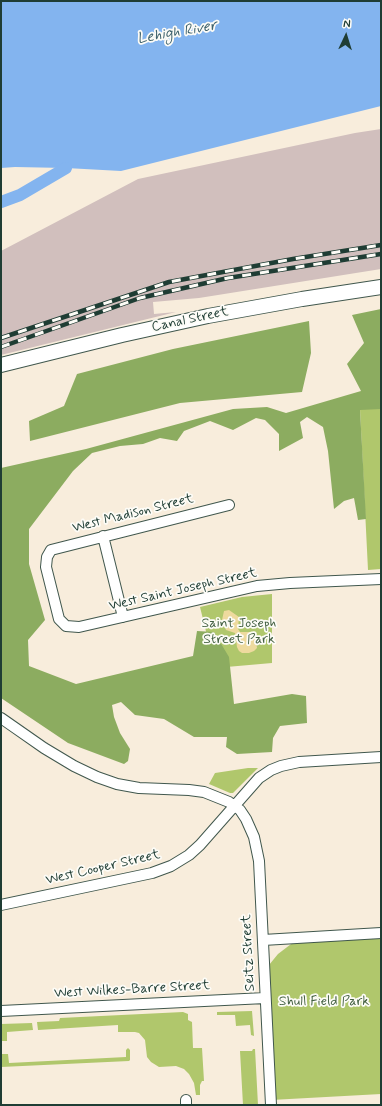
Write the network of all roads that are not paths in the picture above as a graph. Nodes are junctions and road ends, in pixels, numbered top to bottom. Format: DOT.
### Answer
graph roads {
  1 [pos="381,287"];
  2 [pos="1,365"];
  3 [pos="229,504"];
  4 [pos="103,536"];
  5 [pos="47,556"];
  6 [pos="381,579"];
  7 [pos="124,617"];
  8 [pos="1,718"];
  9 [pos="381,757"];
  10 [pos="235,806"];
  11 [pos="1,905"];
  12 [pos="381,933"];
  13 [pos="263,940"];
  14 [pos="265,998"];
  15 [pos="1,1011"];
  16 [pos="271,1105"];
  1 -- 2 [label="street, Canal Street"];
  3 -- 4 [label="street, West Madison Street"];
  4 -- 5 [label="street, West Madison Street"];
  4 -- 7 [label="street"];
  5 -- 7 [label="street, West Saint Joseph Street"];
  6 -- 7 [label="street, West Saint Joseph Street"];
  8 -- 10 [label="street"];
  9 -- 10 [label="street, West Cooper Street"];
  10 -- 11 [label="street, West Cooper Street"];
  10 -- 13 [label="street, Seitz Street"];
  12 -- 13 [label="street"];
  13 -- 14 [label="street, Seitz Street"];
  14 -- 15 [label="street, West Wilkes-Barre Street"];
  14 -- 16 [label="street, Seitz Street"];
}
